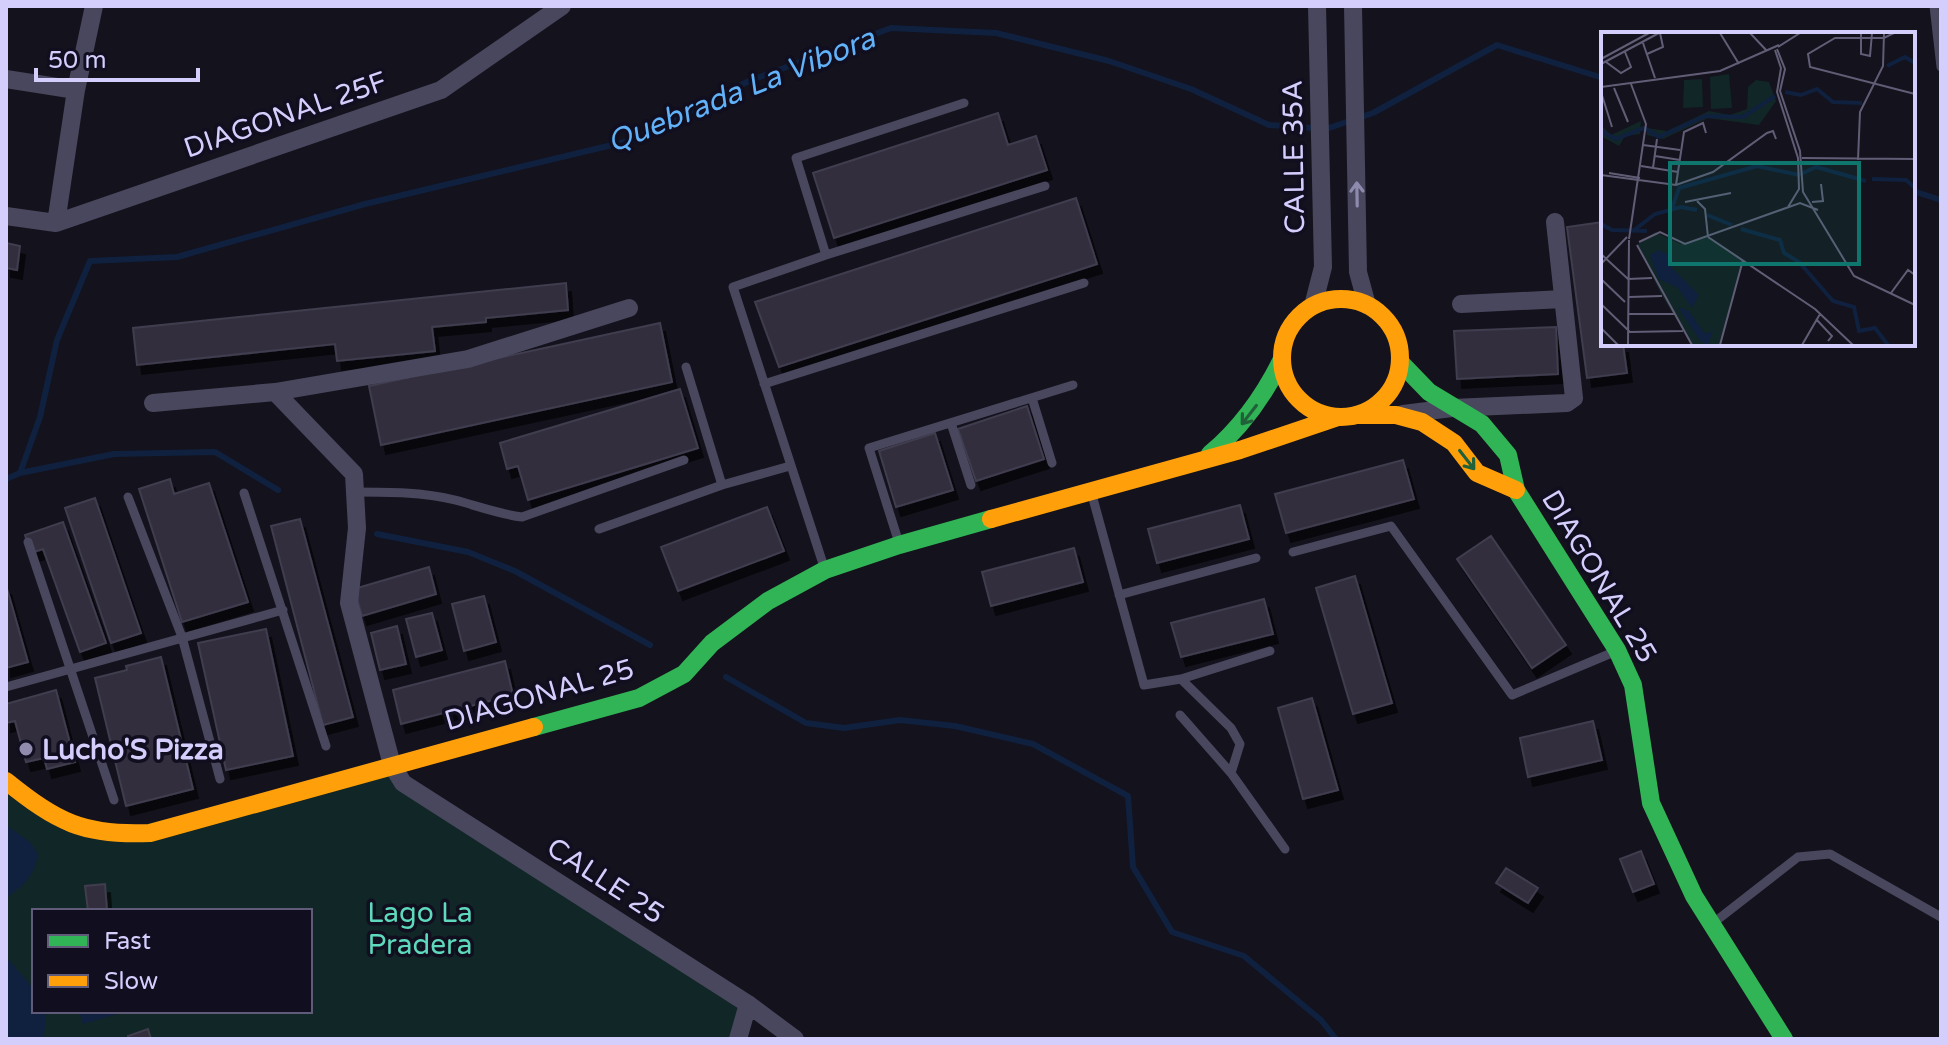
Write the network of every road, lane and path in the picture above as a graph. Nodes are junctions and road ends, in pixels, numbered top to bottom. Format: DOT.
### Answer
graph roads {
  1 [pos="94,6"];
  2 [pos="562,6"];
  3 [pos="1317,6"];
  4 [pos="1353,6"];
  5 [pos="1934,6"];
  6 [pos="1941,67"];
  7 [pos="6,79"];
  8 [pos="76,90"];
  9 [pos="964,103"];
  10 [pos="1045,186"];
  11 [pos="6,216"];
  12 [pos="1555,222"];
  13 [pos="56,223"];
  14 [pos="826,255"];
  15 [pos="1084,283"];
  16 [pos="1563,299"];
  17 [pos="1461,304"];
  18 [pos="1367,305"];
  19 [pos="1313,306"];
  20 [pos="629,308"];
  21 [pos="1282,359"];
  22 [pos="1400,362"];
  23 [pos="686,367"];
  24 [pos="764,384"];
  25 [pos="1073,385"];
  26 [pos="275,392"];
  27 [pos="1032,398"];
  28 [pos="153,403"];
  29 [pos="1452,408"];
  30 [pos="1396,415"];
  31 [pos="1347,416"];
  32 [pos="951,423"];
  33 [pos="684,460"];
  34 [pos="1203,460"];
  35 [pos="1052,463"];
  36 [pos="790,466"];
  37 [pos="722,485"];
  38 [pos="971,485"];
  39 [pos="1516,490"];
  40 [pos="355,492"];
  41 [pos="1091,492"];
  42 [pos="244,493"];
  43 [pos="128,497"];
  44 [pos="599,529"];
  45 [pos="28,542"];
  46 [pos="899,545"];
  47 [pos="1293,552"];
  48 [pos="1256,558"];
  49 [pos="825,570"];
  50 [pos="1119,595"];
  51 [pos="283,610"];
  52 [pos="182,637"];
  53 [pos="1617,650"];
  54 [pos="1270,651"];
  55 [pos="70,668"];
  56 [pos="1181,679"];
  57 [pos="6,687"];
  58 [pos="1180,715"];
  59 [pos="326,746"];
  60 [pos="392,765"];
  61 [pos="1231,773"];
  62 [pos="220,779"];
  63 [pos="6,781"];
  64 [pos="114,800"];
  65 [pos="1285,849"];
  66 [pos="1941,917"];
  67 [pos="1711,925"];
  68 [pos="748,1004"];
  69 [pos="738,1039"];
  70 [pos="795,1039"];
  71 [pos="1784,1039"];
  1 -- 8 [label="street"];
  2 -- 13 [label="street, DIAGONAL 25F"];
  3 -- 19 [label="street, CALLE 35A"];
  18 -- 4 [label="street, one-way"];
  5 -- 6 [label="lane"];
  7 -- 8 [label="street"];
  8 -- 13 [label="street"];
  9 -- 14 [label="lane"];
  10 -- 14 [label="lane"];
  11 -- 13 [label="street, DIAGONAL 25F"];
  12 -- 16 [label="street"];
  14 -- 24 [label="lane"];
  15 -- 24 [label="lane"];
  16 -- 17 [label="street"];
  16 -- 29 [label="street"];
  18 -- 19 [label="street"];
  18 -- 22 [label="street"];
  19 -- 21 [label="street"];
  20 -- 26 [label="street"];
  21 -- 31 [label="street"];
  21 -- 34 [label="street, DIAGONAL 25, one-way"];
  22 -- 29 [label="street, DIAGONAL 25"];
  22 -- 31 [label="street"];
  23 -- 37 [label="lane"];
  24 -- 36 [label="lane"];
  25 -- 27 [label="lane"];
  26 -- 28 [label="street"];
  26 -- 40 [label="street"];
  27 -- 32 [label="lane"];
  27 -- 35 [label="lane"];
  29 -- 30 [label="street"];
  29 -- 39 [label="street, DIAGONAL 25"];
  30 -- 31 [label="street, DIAGONAL 25"];
  30 -- 39 [label="street, DIAGONAL 25, one-way"];
  31 -- 34 [label="street, DIAGONAL 25"];
  32 -- 38 [label="lane"];
  32 -- 46 [label="lane"];
  33 -- 40 [label="lane"];
  34 -- 41 [label="street, DIAGONAL 25"];
  36 -- 37 [label="lane"];
  36 -- 49 [label="lane"];
  37 -- 44 [label="lane"];
  39 -- 53 [label="street, DIAGONAL 25"];
  40 -- 60 [label="street"];
  41 -- 46 [label="street, DIAGONAL 25"];
  41 -- 50 [label="lane"];
  42 -- 51 [label="lane"];
  43 -- 52 [label="lane"];
  45 -- 55 [label="lane"];
  46 -- 49 [label="street, DIAGONAL 25"];
  47 -- 53 [label="lane"];
  48 -- 50 [label="lane"];
  49 -- 60 [label="street, DIAGONAL 25"];
  50 -- 56 [label="lane"];
  51 -- 52 [label="lane"];
  51 -- 59 [label="lane"];
  52 -- 55 [label="lane"];
  52 -- 62 [label="lane"];
  53 -- 67 [label="street, DIAGONAL 25"];
  54 -- 56 [label="lane"];
  55 -- 57 [label="lane"];
  55 -- 64 [label="lane"];
  56 -- 61 [label="lane"];
  58 -- 61 [label="lane"];
  60 -- 63 [label="street, DIAGONAL 25"];
  60 -- 68 [label="street, CALLE 25"];
  61 -- 65 [label="lane"];
  66 -- 67 [label="lane"];
  67 -- 71 [label="street, DIAGONAL 25"];
  68 -- 69 [label="street"];
  68 -- 70 [label="street, CALLE 25"];
}
